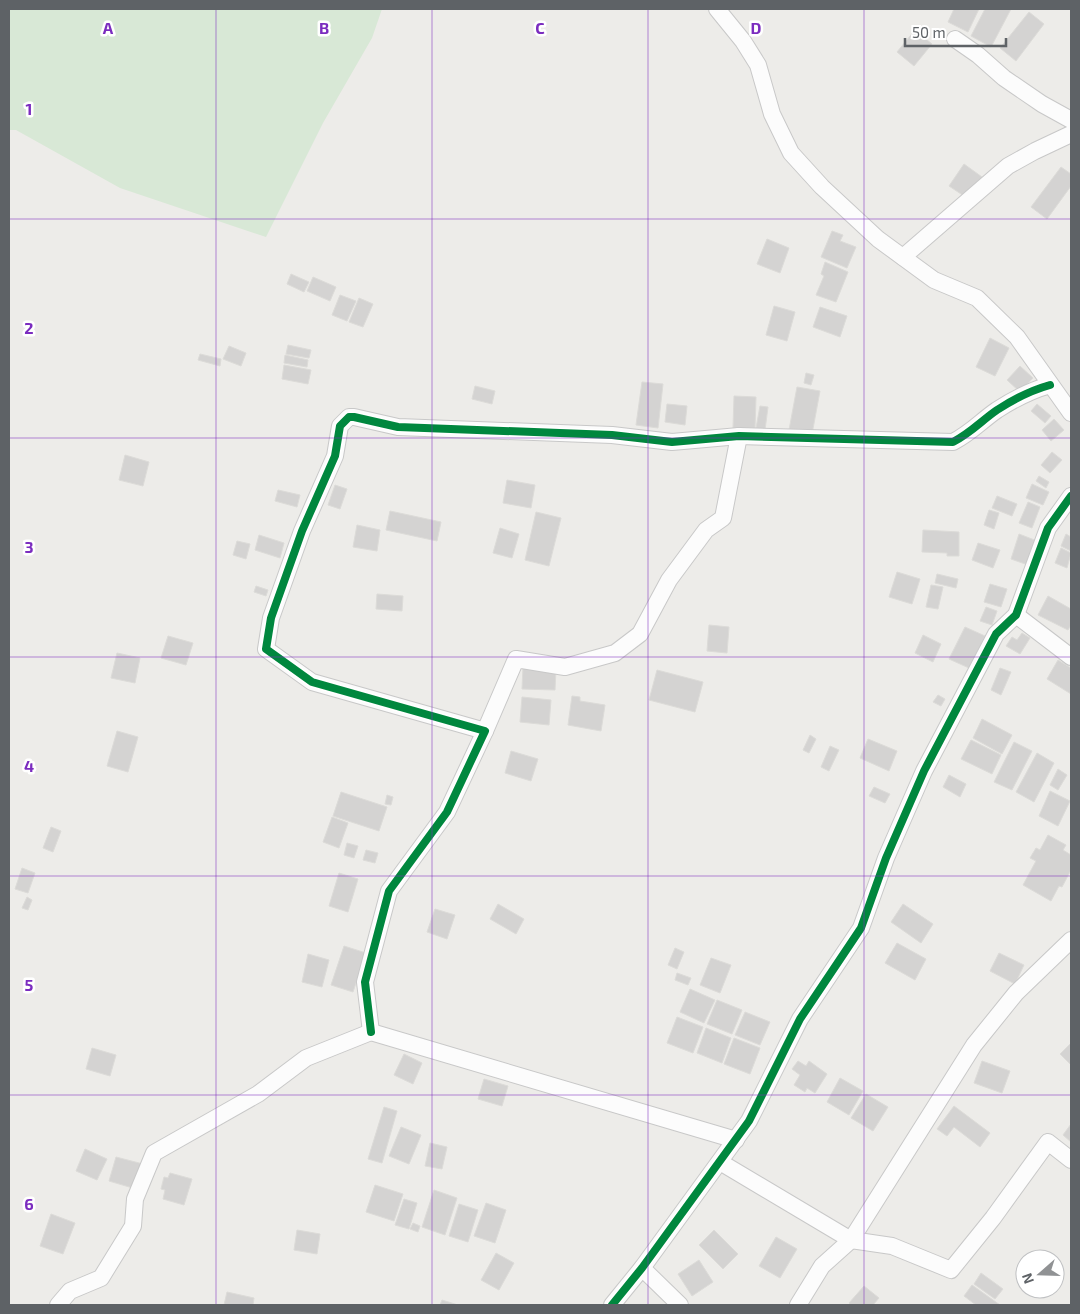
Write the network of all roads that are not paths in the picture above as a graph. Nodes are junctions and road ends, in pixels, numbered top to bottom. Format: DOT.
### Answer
graph roads {
  1 [pos="717,9"];
  2 [pos="955,39"];
  3 [pos="1071,120"];
  4 [pos="1071,134"];
  5 [pos="903,257"];
  6 [pos="1050,384"];
  7 [pos="1071,413"];
  8 [pos="739,436"];
  9 [pos="1071,496"];
  10 [pos="1016,615"];
  11 [pos="1071,657"];
  12 [pos="485,731"];
  13 [pos="1071,940"];
  14 [pos="371,1032"];
  15 [pos="736,1140"];
  16 [pos="1071,1160"];
  17 [pos="720,1162"];
  18 [pos="850,1240"];
  19 [pos="642,1268"];
  20 [pos="58,1305"];
  21 [pos="612,1305"];
  22 [pos="680,1305"];
  23 [pos="798,1305"];
  1 -- 5 [label="street"];
  2 -- 3 [label="street"];
  4 -- 5 [label="street"];
  5 -- 6 [label="street"];
  6 -- 7 [label="street"];
  6 -- 8 [label="street"];
  8 -- 12 [label="street"];
  8 -- 12 [label="street"];
  9 -- 10 [label="street"];
  10 -- 11 [label="street"];
  10 -- 15 [label="street"];
  12 -- 14 [label="street"];
  13 -- 18 [label="street"];
  14 -- 15 [label="street"];
  14 -- 20 [label="street"];
  15 -- 17 [label="street"];
  16 -- 18 [label="street"];
  17 -- 18 [label="street"];
  17 -- 19 [label="street"];
  18 -- 23 [label="street"];
  19 -- 21 [label="street"];
  19 -- 22 [label="street"];
}
